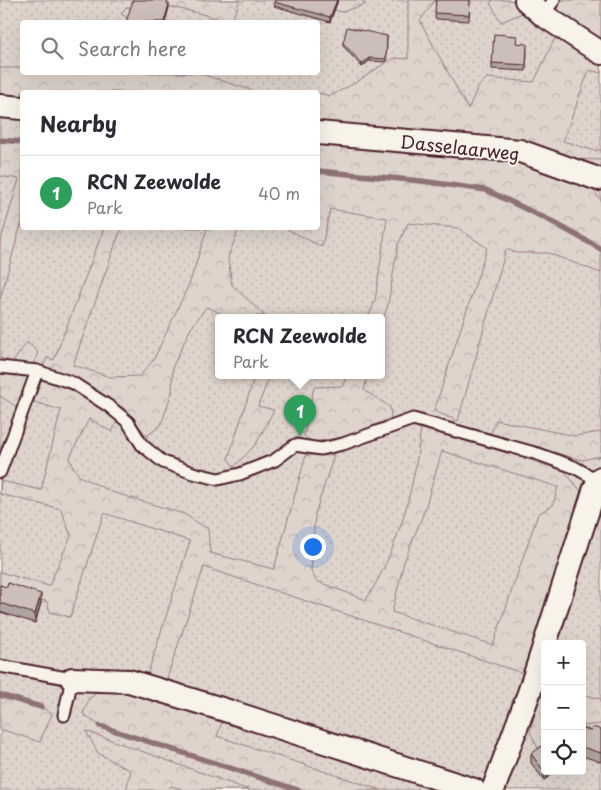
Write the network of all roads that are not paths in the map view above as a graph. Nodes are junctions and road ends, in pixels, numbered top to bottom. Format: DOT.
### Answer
graph roads {
  1 [pos="526,0"];
  2 [pos="549,7"];
  3 [pos="601,53"];
  4 [pos="0,106"];
  5 [pos="20,108"];
  6 [pos="320,133"];
  7 [pos="600,183"];
  8 [pos="0,367"];
  9 [pos="37,371"];
  10 [pos="0,472"];
  11 [pos="600,479"];
  12 [pos="0,666"];
  13 [pos="72,680"];
  14 [pos="64,715"];
  15 [pos="474,790"];
  16 [pos="494,790"];
  1 -- 2 [label="street"];
  2 -- 3 [label="street"];
  4 -- 5 [label="street"];
  6 -- 7 [label="street, Dasselaarweg"];
  8 -- 9 [label="lane"];
  9 -- 10 [label="lane"];
  9 -- 11 [label="lane"];
  11 -- 16 [label="street"];
  12 -- 13 [label="lane"];
  13 -- 14 [label="lane"];
  13 -- 15 [label="street"];
}
